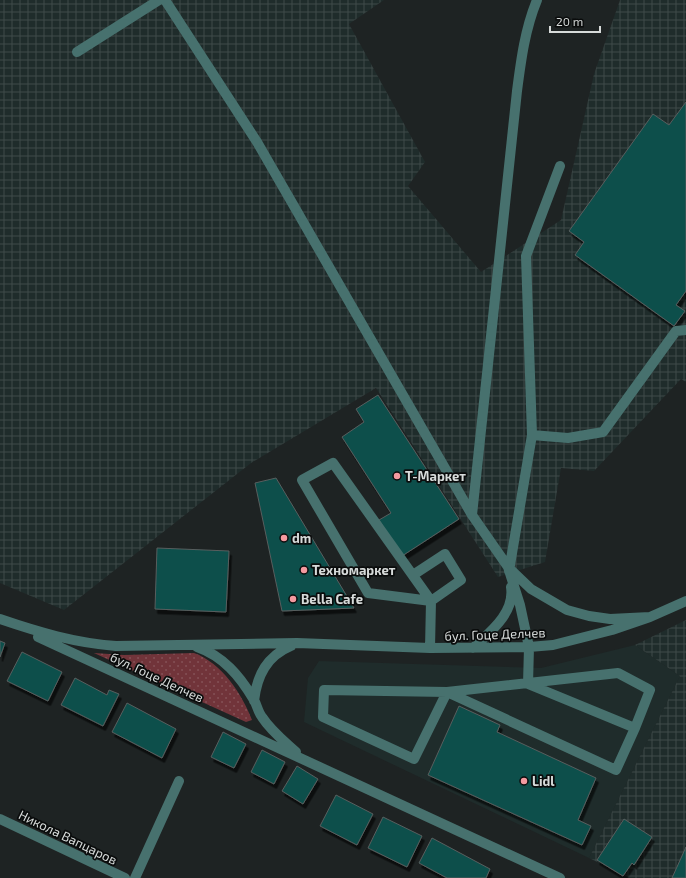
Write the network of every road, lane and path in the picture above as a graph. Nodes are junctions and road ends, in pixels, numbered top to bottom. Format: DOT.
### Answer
graph roads {
  1 [pos="159,0"];
  2 [pos="165,0"];
  3 [pos="537,0"];
  4 [pos="77,52"];
  5 [pos="560,166"];
  6 [pos="686,330"];
  7 [pos="532,435"];
  8 [pos="472,515"];
  9 [pos="508,567"];
  10 [pos="413,575"];
  11 [pos="431,601"];
  12 [pos="686,601"];
  13 [pos="650,617"];
  14 [pos="0,619"];
  15 [pos="191,644"];
  16 [pos="297,644"];
  17 [pos="529,647"];
  18 [pos="430,648"];
  19 [pos="473,648"];
  20 [pos="528,684"];
  21 [pos="447,692"];
  22 [pos="254,701"];
  23 [pos="636,728"];
  24 [pos="304,759"];
  25 [pos="179,781"];
  26 [pos="0,818"];
  27 [pos="124,878"];
  28 [pos="135,878"];
  29 [pos="560,878"];
  1 -- 4 [label="street"];
  2 -- 8 [label="street"];
  3 -- 8 [label="street"];
  5 -- 7 [label="street"];
  6 -- 7 [label="street"];
  7 -- 9 [label="street"];
  8 -- 9 [label="street"];
  9 -- 13 [label="street"];
  9 -- 17 [label="street"];
  9 -- 19 [label="street"];
  10 -- 11 [label="street"];
  10 -- 11 [label="street"];
  10 -- 11 [label="street"];
  11 -- 18 [label="street"];
  12 -- 13 [label="street, бул. Гоце Делчев"];
  13 -- 17 [label="street, бул. Гоце Делчев"];
  14 -- 15 [label="street, бул. Гоце Делчев"];
  14 -- 24 [label="street, бул. Гоце Делчев"];
  15 -- 16 [label="street, бул. Гоце Делчев"];
  15 -- 22 [label="street, бул. Гоце Делчев"];
  16 -- 18 [label="street, бул. Гоце Делчев"];
  16 -- 22 [label="street, бул. Гоце Делчев"];
  17 -- 19 [label="street, бул. Гоце Делчев"];
  17 -- 20 [label="street"];
  18 -- 19 [label="street, бул. Гоце Делчев"];
  20 -- 21 [label="street"];
  20 -- 23 [label="street"];
  20 -- 23 [label="street"];
  21 -- 21 [label="street"];
  21 -- 23 [label="street"];
  22 -- 24 [label="street, бул. Гоце Делчев"];
  24 -- 29 [label="street, бул. Гоце Делчев"];
  25 -- 28 [label="street"];
  26 -- 27 [label="street, Никола Вапцаров"];
}
